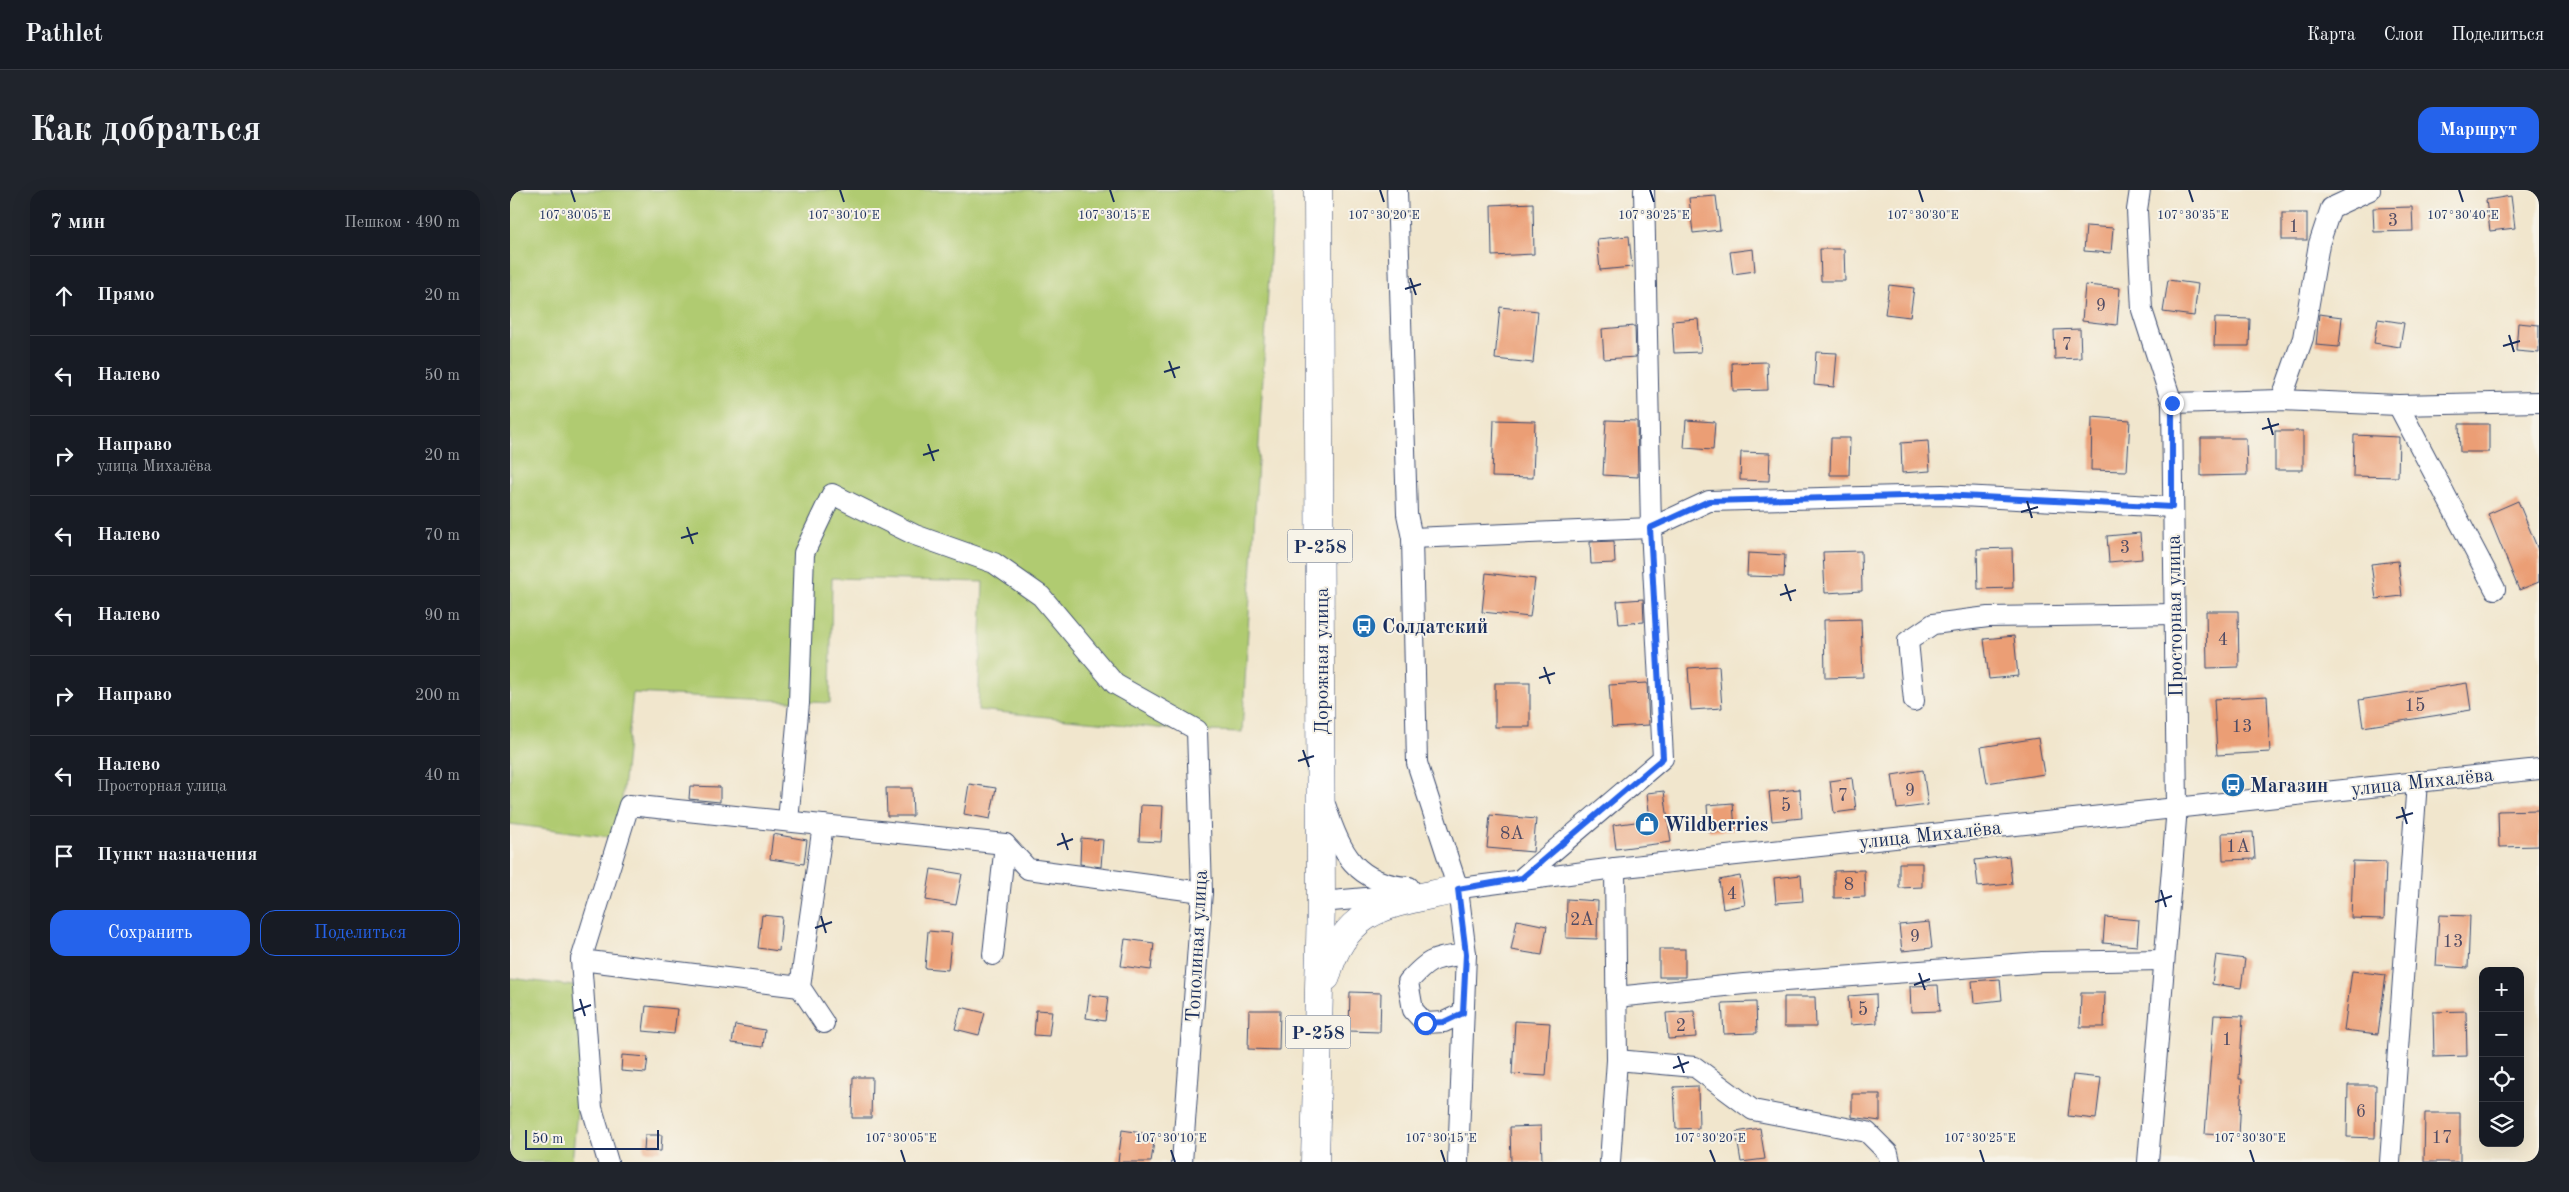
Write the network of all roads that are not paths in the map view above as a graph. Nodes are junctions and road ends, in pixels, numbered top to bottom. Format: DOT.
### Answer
graph roads {
  1 [pos="1318,190"];
  2 [pos="1397,190"];
  3 [pos="1644,190"];
  4 [pos="2140,190"];
  5 [pos="2370,190"];
  6 [pos="2281,400"];
  7 [pos="2539,402"];
  8 [pos="2172,403"];
  9 [pos="2398,405"];
  10 [pos="2172,507"];
  11 [pos="1650,528"];
  12 [pos="1412,538"];
  13 [pos="2496,589"];
  14 [pos="2174,614"];
  15 [pos="1914,701"];
  16 [pos="2539,769"];
  17 [pos="2417,781"];
  18 [pos="1321,792"];
  19 [pos="2177,807"];
  20 [pos="788,821"];
  21 [pos="823,825"];
  22 [pos="1005,844"];
  23 [pos="1615,868"];
  24 [pos="1522,878"];
  25 [pos="1458,889"];
  26 [pos="1202,892"];
  27 [pos="1321,902"];
  28 [pos="1466,954"];
  29 [pos="993,955"];
  30 [pos="581,960"];
  31 [pos="2164,960"];
  32 [pos="800,987"];
  33 [pos="1616,997"];
  34 [pos="1319,1005"];
  35 [pos="1463,1013"];
  36 [pos="824,1023"];
  37 [pos="1617,1060"];
  38 [pos="608,1162"];
  39 [pos="1182,1162"];
  40 [pos="1315,1162"];
  41 [pos="1458,1162"];
  42 [pos="1610,1162"];
  43 [pos="1890,1162"];
  44 [pos="2148,1162"];
  45 [pos="2390,1162"];
  1 -- 18 [label="highway, Дорожная улица / Р-258"];
  2 -- 12 [label="street"];
  3 -- 11 [label="street"];
  4 -- 8 [label="street, Просторная улица"];
  5 -- 6 [label="street"];
  6 -- 8 [label="street"];
  6 -- 9 [label="street"];
  7 -- 9 [label="street"];
  8 -- 10 [label="street, Просторная улица"];
  9 -- 13 [label="street"];
  10 -- 11 [label="street"];
  10 -- 14 [label="street, Просторная улица"];
  11 -- 12 [label="street"];
  11 -- 24 [label="street"];
  12 -- 25 [label="street"];
  14 -- 15 [label="street"];
  14 -- 19 [label="street, Просторная улица"];
  16 -- 17 [label="street, улица Михалёва"];
  17 -- 19 [label="street, улица Михалёва"];
  17 -- 45 [label="street"];
  18 -- 25 [label="street"];
  18 -- 27 [label="highway, Дорожная улица / Р-258"];
  19 -- 23 [label="street, улица Михалёва"];
  19 -- 31 [label="street, Просторная улица"];
  20 -- 21 [label="street"];
  20 -- 26 [label="street, Тополиная улица"];
  20 -- 30 [label="street"];
  21 -- 22 [label="street"];
  21 -- 32 [label="street"];
  22 -- 26 [label="street"];
  22 -- 29 [label="street"];
  23 -- 24 [label="street, улица Михалёва"];
  23 -- 33 [label="street"];
  24 -- 25 [label="street, улица Михалёва"];
  25 -- 27 [label="street, улица Михалёва"];
  25 -- 28 [label="street"];
  25 -- 34 [label="highway"];
  26 -- 39 [label="street, Тополиная улица"];
  27 -- 34 [label="highway, Дорожная улица / Р-258"];
  28 -- 35 [label="street"];
  28 -- 35 [label="street"];
  30 -- 32 [label="street"];
  30 -- 38 [label="street"];
  31 -- 33 [label="street"];
  31 -- 44 [label="street, Просторная улица"];
  32 -- 36 [label="street"];
  33 -- 37 [label="street"];
  34 -- 40 [label="highway, Дорожная улица / Р-258"];
  35 -- 41 [label="street"];
  37 -- 42 [label="street"];
  37 -- 43 [label="street"];
}
